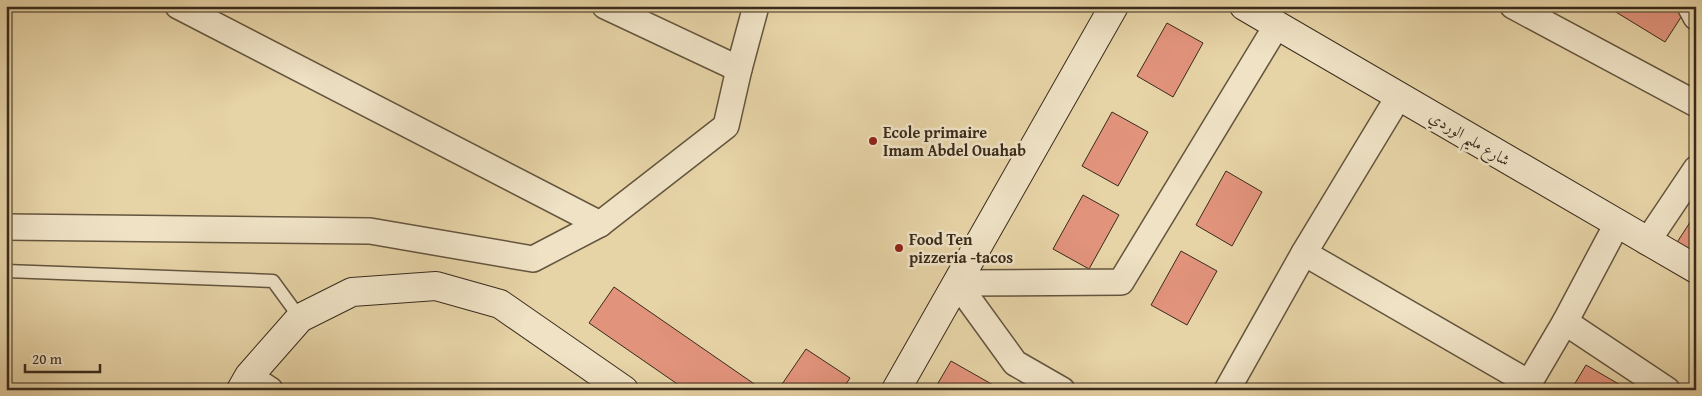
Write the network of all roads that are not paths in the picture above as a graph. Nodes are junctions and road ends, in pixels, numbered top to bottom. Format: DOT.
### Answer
graph roads {
  1 [pos="178,6"];
  2 [pos="605,6"];
  3 [pos="756,6"];
  4 [pos="1114,6"];
  5 [pos="1244,6"];
  6 [pos="1513,6"];
  7 [pos="1690,6"];
  8 [pos="1696,17"];
  9 [pos="1277,25"];
  10 [pos="739,69"];
  11 [pos="1399,96"];
  12 [pos="1696,104"];
  13 [pos="1696,169"];
  14 [pos="600,224"];
  15 [pos="1616,224"];
  16 [pos="6,227"];
  17 [pos="1647,242"];
  18 [pos="1304,253"];
  19 [pos="1696,269"];
  20 [pos="6,271"];
  21 [pos="958,283"];
  22 [pos="300,318"];
  23 [pos="1565,322"];
  24 [pos="253,385"];
  25 [pos="1527,386"];
  26 [pos="624,390"];
  27 [pos="896,390"];
  28 [pos="1062,390"];
  29 [pos="1227,390"];
  30 [pos="1667,390"];
  1 -- 14 [label="street"];
  2 -- 10 [label="street"];
  3 -- 10 [label="street"];
  4 -- 21 [label="street"];
  5 -- 9 [label="street, شارع مليم الوردي"];
  6 -- 12 [label="street"];
  7 -- 8 [label="street"];
  9 -- 11 [label="street, شارع مليم الوردي"];
  9 -- 21 [label="street"];
  10 -- 14 [label="street"];
  11 -- 15 [label="street, شارع مليم الوردي"];
  11 -- 18 [label="street"];
  13 -- 17 [label="street"];
  14 -- 16 [label="street"];
  15 -- 17 [label="street, شارع مليم الوردي"];
  15 -- 23 [label="street"];
  17 -- 19 [label="street, شارع مليم الوردي"];
  18 -- 25 [label="street"];
  18 -- 29 [label="street"];
  20 -- 22 [label="lane"];
  21 -- 27 [label="street"];
  21 -- 28 [label="street"];
  22 -- 24 [label="street"];
  22 -- 26 [label="street"];
  23 -- 25 [label="street"];
  23 -- 30 [label="street"];
}
